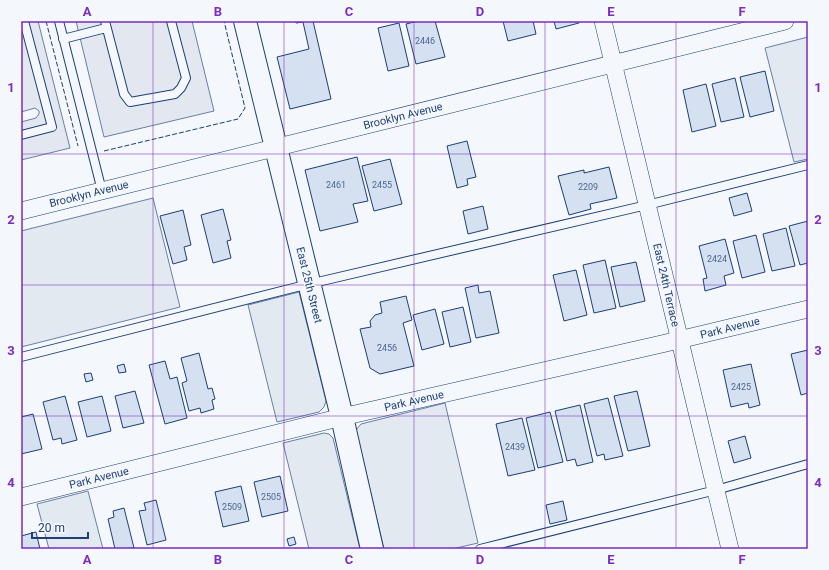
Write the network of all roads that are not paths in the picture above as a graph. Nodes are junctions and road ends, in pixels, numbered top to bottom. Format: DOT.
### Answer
graph roads {
  1 [pos="24,21"];
  2 [pos="59,21"];
  3 [pos="171,21"];
  4 [pos="245,21"];
  5 [pos="603,21"];
  6 [pos="785,21"];
  7 [pos="105,24"];
  8 [pos="63,38"];
  9 [pos="612,64"];
  10 [pos="21,134"];
  11 [pos="276,147"];
  12 [pos="808,166"];
  13 [pos="102,191"];
  14 [pos="648,205"];
  15 [pos="21,211"];
  16 [pos="309,284"];
  17 [pos="808,309"];
  18 [pos="680,340"];
  19 [pos="21,356"];
  20 [pos="342,417"];
  21 [pos="808,464"];
  22 [pos="716,490"];
  23 [pos="21,497"];
  24 [pos="372,549"];
  25 [pos="480,549"];
  26 [pos="730,549"];
  1 -- 10 [label="lane"];
  2 -- 8 [label="lane"];
  3 -- 7 [label="lane"];
  4 -- 11 [label="street, East 25th Street"];
  5 -- 9 [label="street, East 24th Terrace"];
  6 -- 9 [label="street, Brooklyn Avenue"];
  7 -- 8 [label="lane"];
  8 -- 13 [label="lane"];
  9 -- 11 [label="street, Brooklyn Avenue"];
  9 -- 14 [label="street, East 24th Terrace"];
  11 -- 13 [label="street, Brooklyn Avenue"];
  11 -- 16 [label="street, East 25th Street"];
  12 -- 14 [label="lane"];
  13 -- 15 [label="street, Brooklyn Avenue"];
  14 -- 16 [label="lane"];
  14 -- 18 [label="street, East 24th Terrace"];
  16 -- 19 [label="lane"];
  16 -- 20 [label="street, East 25th Street"];
  17 -- 18 [label="street, Park Avenue"];
  18 -- 20 [label="street, Park Avenue"];
  18 -- 22 [label="street, East 24th Terrace"];
  20 -- 23 [label="street, Park Avenue"];
  20 -- 24 [label="street, East 25th Street"];
  21 -- 22 [label="lane"];
  22 -- 25 [label="lane"];
  22 -- 26 [label="street, East 24th Terrace"];
}
